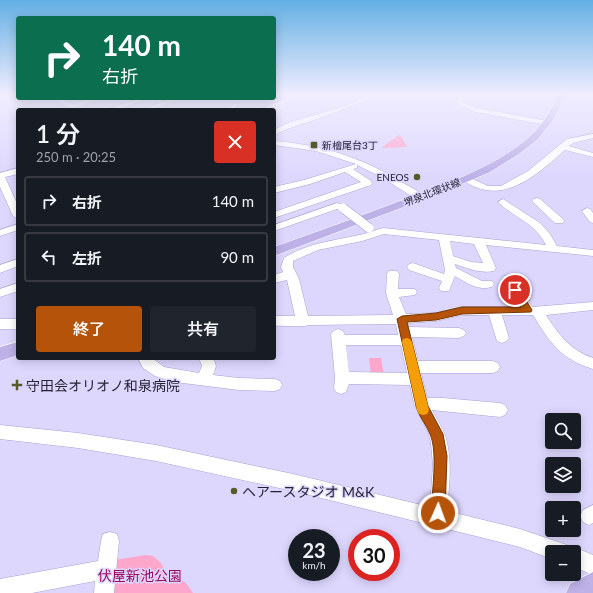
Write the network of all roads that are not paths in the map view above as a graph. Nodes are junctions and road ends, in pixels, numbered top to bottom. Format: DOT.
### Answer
graph roads {
  1 [pos="544,122"];
  2 [pos="299,123"];
  3 [pos="543,123"];
  4 [pos="276,132"];
  5 [pos="593,136"];
  6 [pos="276,143"];
  7 [pos="564,147"];
  8 [pos="593,155"];
  9 [pos="362,162"];
  10 [pos="347,169"];
  11 [pos="16,172"];
  12 [pos="0,176"];
  13 [pos="466,179"];
  14 [pos="276,189"];
  15 [pos="416,195"];
  16 [pos="538,201"];
  17 [pos="503,202"];
  18 [pos="587,211"];
  19 [pos="16,212"];
  20 [pos="551,212"];
  21 [pos="276,214"];
  22 [pos="527,219"];
  23 [pos="593,220"];
  24 [pos="559,221"];
  25 [pos="276,227"];
  26 [pos="16,228"];
  27 [pos="372,231"];
  28 [pos="0,233"];
  29 [pos="444,237"];
  30 [pos="479,242"];
  31 [pos="276,243"];
  32 [pos="553,249"];
  33 [pos="276,251"];
  34 [pos="593,253"];
  35 [pos="449,258"];
  36 [pos="16,263"];
  37 [pos="413,267"];
  38 [pos="0,269"];
  39 [pos="289,274"];
  40 [pos="392,274"];
  41 [pos="276,278"];
  42 [pos="448,279"];
  43 [pos="508,279"];
  44 [pos="488,284"];
  45 [pos="16,288"];
  46 [pos="411,292"];
  47 [pos="0,293"];
  48 [pos="392,293"];
  49 [pos="593,306"];
  50 [pos="494,310"];
  51 [pos="532,310"];
  52 [pos="276,321"];
  53 [pos="303,322"];
  54 [pos="0,324"];
  55 [pos="16,324"];
  56 [pos="404,330"];
  57 [pos="459,333"];
  58 [pos="502,338"];
  59 [pos="16,340"];
  60 [pos="0,346"];
  61 [pos="16,349"];
  62 [pos="0,354"];
  63 [pos="146,360"];
  64 [pos="207,360"];
  65 [pos="593,364"];
  66 [pos="494,367"];
  67 [pos="413,373"];
  68 [pos="204,379"];
  69 [pos="275,385"];
  70 [pos="422,404"];
  71 [pos="491,406"];
  72 [pos="0,432"];
  73 [pos="438,518"];
  74 [pos="110,541"];
  75 [pos="545,547"];
  76 [pos="581,560"];
  77 [pos="593,565"];
  78 [pos="106,569"];
  79 [pos="593,584"];
  80 [pos="0,589"];
  81 [pos="104,593"];
  82 [pos="579,593"];
  1 -- 13 [label="main road, 堺泉北環状線"];
  2 -- 4 [label="street"];
  3 -- 15 [label="main road, 堺泉北環状線"];
  5 -- 7 [label="street"];
  6 -- 9 [label="street"];
  7 -- 8 [label="street"];
  7 -- 13 [label="street"];
  9 -- 10 [label="street"];
  9 -- 15 [label="street"];
  10 -- 14 [label="street"];
  10 -- 21 [label="street"];
  11 -- 12 [label="street"];
  12 -- 19 [label="street"];
  13 -- 15 [label="main road, 堺泉北環状線"];
  15 -- 31 [label="main road, 堺泉北環状線"];
  15 -- 33 [label="main road, 堺泉北環状線"];
  16 -- 20 [label="street"];
  17 -- 22 [label="street"];
  18 -- 23 [label="street"];
  20 -- 22 [label="street"];
  20 -- 24 [label="street"];
  22 -- 32 [label="street"];
  25 -- 27 [label="street, bridge"];
  26 -- 28 [label="street"];
  27 -- 29 [label="street"];
  27 -- 39 [label="street"];
  29 -- 30 [label="street"];
  29 -- 35 [label="street"];
  30 -- 32 [label="street"];
  30 -- 35 [label="street"];
  32 -- 34 [label="street"];
  35 -- 42 [label="street"];
  36 -- 38 [label="street"];
  37 -- 42 [label="street"];
  39 -- 41 [label="street"];
  39 -- 53 [label="street"];
  40 -- 48 [label="street"];
  42 -- 44 [label="street"];
  43 -- 51 [label="street"];
  45 -- 47 [label="street"];
  46 -- 48 [label="street"];
  48 -- 56 [label="street"];
  49 -- 51 [label="street"];
  50 -- 51 [label="street"];
  50 -- 56 [label="street"];
  50 -- 58 [label="street"];
  51 -- 65 [label="street"];
  52 -- 53 [label="street"];
  53 -- 56 [label="street"];
  54 -- 55 [label="street"];
  56 -- 57 [label="street"];
  56 -- 67 [label="street"];
  56 -- 67 [label="street"];
  59 -- 60 [label="main road"];
  61 -- 62 [label="main road"];
  63 -- 68 [label="street"];
  64 -- 68 [label="street"];
  66 -- 67 [label="street"];
  67 -- 70 [label="street"];
  68 -- 69 [label="street"];
  70 -- 71 [label="street"];
  70 -- 73 [label="street"];
  72 -- 73 [label="street"];
  73 -- 75 [label="street"];
  74 -- 78 [label="street"];
  76 -- 77 [label="street"];
  78 -- 80 [label="street"];
  78 -- 81 [label="street"];
  79 -- 82 [label="main road"];
}
